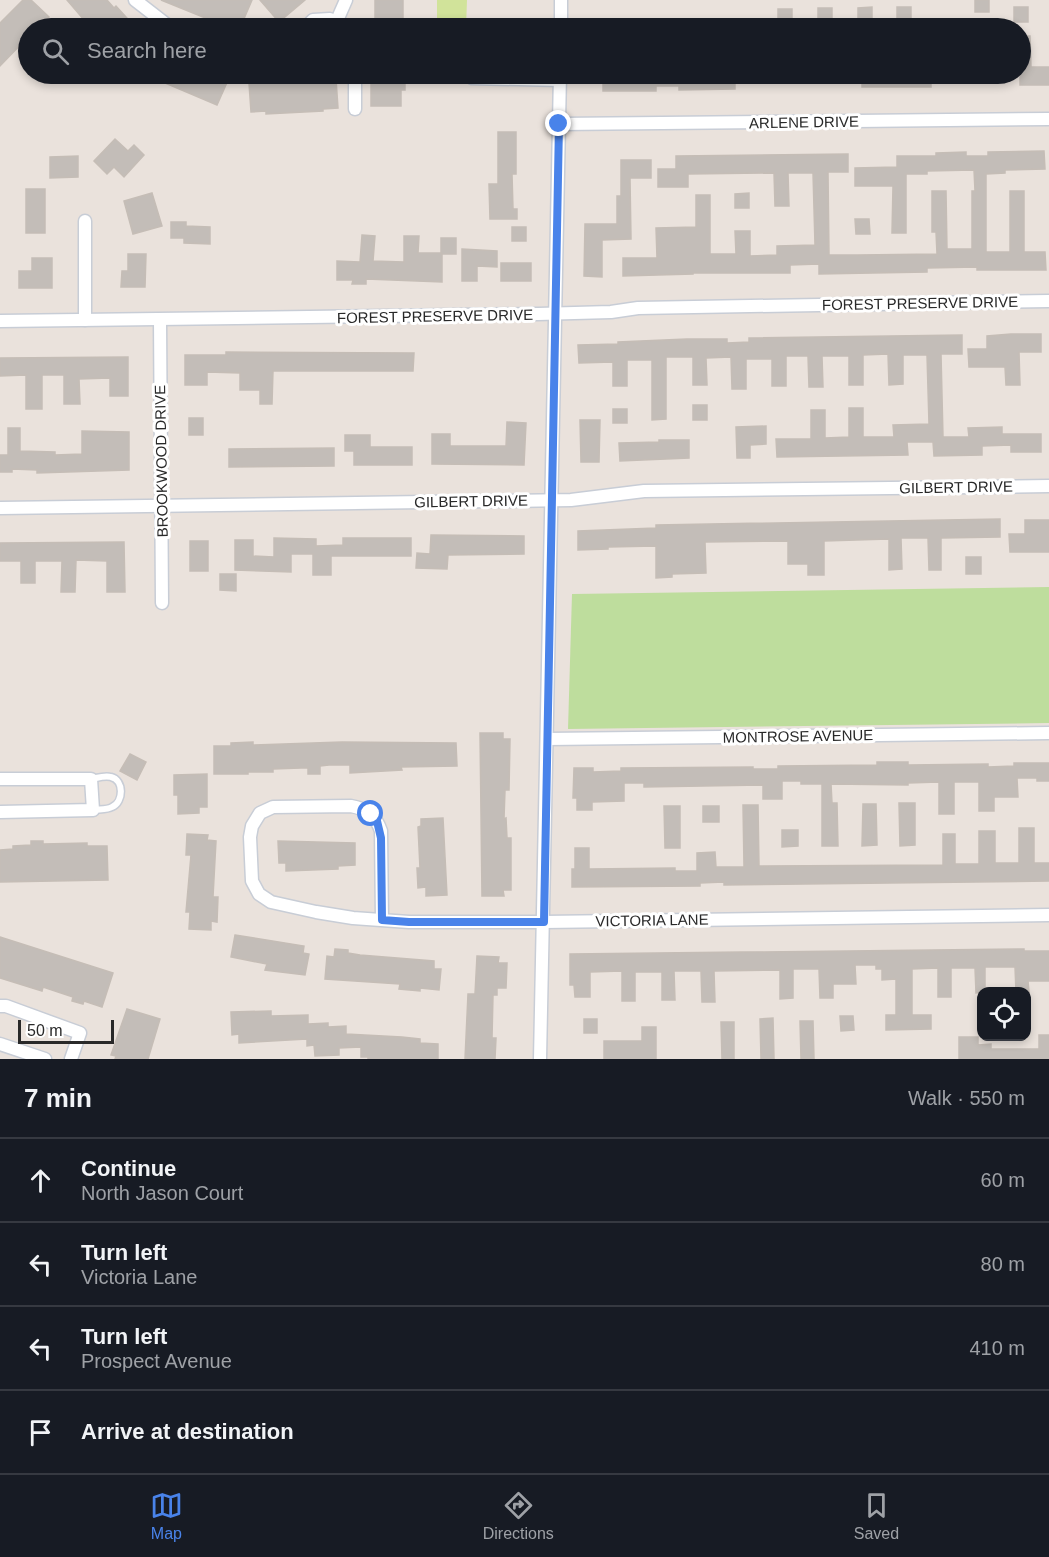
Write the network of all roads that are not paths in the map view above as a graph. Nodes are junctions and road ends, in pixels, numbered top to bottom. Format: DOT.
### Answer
graph roads {
  1 [pos="135,0"];
  2 [pos="346,0"];
  3 [pos="561,0"];
  4 [pos="156,18"];
  5 [pos="340,18"];
  6 [pos="561,18"];
  7 [pos="355,84"];
  8 [pos="560,84"];
  9 [pos="355,109"];
  10 [pos="1049,119"];
  11 [pos="559,124"];
  12 [pos="85,220"];
  13 [pos="1049,301"];
  14 [pos="555,313"];
  15 [pos="86,320"];
  16 [pos="160,320"];
  17 [pos="0,321"];
  18 [pos="1049,486"];
  19 [pos="552,499"];
  20 [pos="161,505"];
  21 [pos="0,508"];
  22 [pos="162,603"];
  23 [pos="1049,732"];
  24 [pos="547,739"];
  25 [pos="92,778"];
  26 [pos="0,779"];
  27 [pos="93,810"];
  28 [pos="0,812"];
  29 [pos="1049,915"];
  30 [pos="382,920"];
  31 [pos="544,922"];
  32 [pos="0,1006"];
  33 [pos="0,1044"];
  34 [pos="45,1059"];
  35 [pos="71,1059"];
  36 [pos="540,1059"];
  1 -- 4 [label="street"];
  2 -- 5 [label="street"];
  3 -- 6 [label="street"];
  7 -- 9 [label="street"];
  8 -- 11 [label="street"];
  10 -- 11 [label="street, ARLENE DRIVE"];
  11 -- 14 [label="street"];
  12 -- 15 [label="street"];
  13 -- 14 [label="street, FOREST PRESERVE DRIVE"];
  14 -- 16 [label="street, FOREST PRESERVE DRIVE"];
  14 -- 19 [label="street"];
  15 -- 16 [label="street, FOREST PRESERVE DRIVE"];
  15 -- 17 [label="street, FOREST PRESERVE DRIVE"];
  16 -- 20 [label="street, BROOKWOOD DRIVE"];
  18 -- 19 [label="street, GILBERT DRIVE"];
  19 -- 20 [label="street, GILBERT DRIVE"];
  19 -- 24 [label="street"];
  20 -- 21 [label="street, GILBERT DRIVE"];
  20 -- 22 [label="street, BROOKWOOD DRIVE"];
  23 -- 24 [label="street, MONTROSE AVENUE"];
  24 -- 31 [label="street"];
  25 -- 26 [label="street"];
  25 -- 27 [label="street"];
  25 -- 27 [label="lane"];
  27 -- 28 [label="street"];
  29 -- 31 [label="street, VICTORIA LANE"];
  30 -- 30 [label="street, VICTORIA LANE"];
  30 -- 31 [label="street, VICTORIA LANE"];
  31 -- 36 [label="street"];
  32 -- 35 [label="street"];
  33 -- 34 [label="street"];
}
